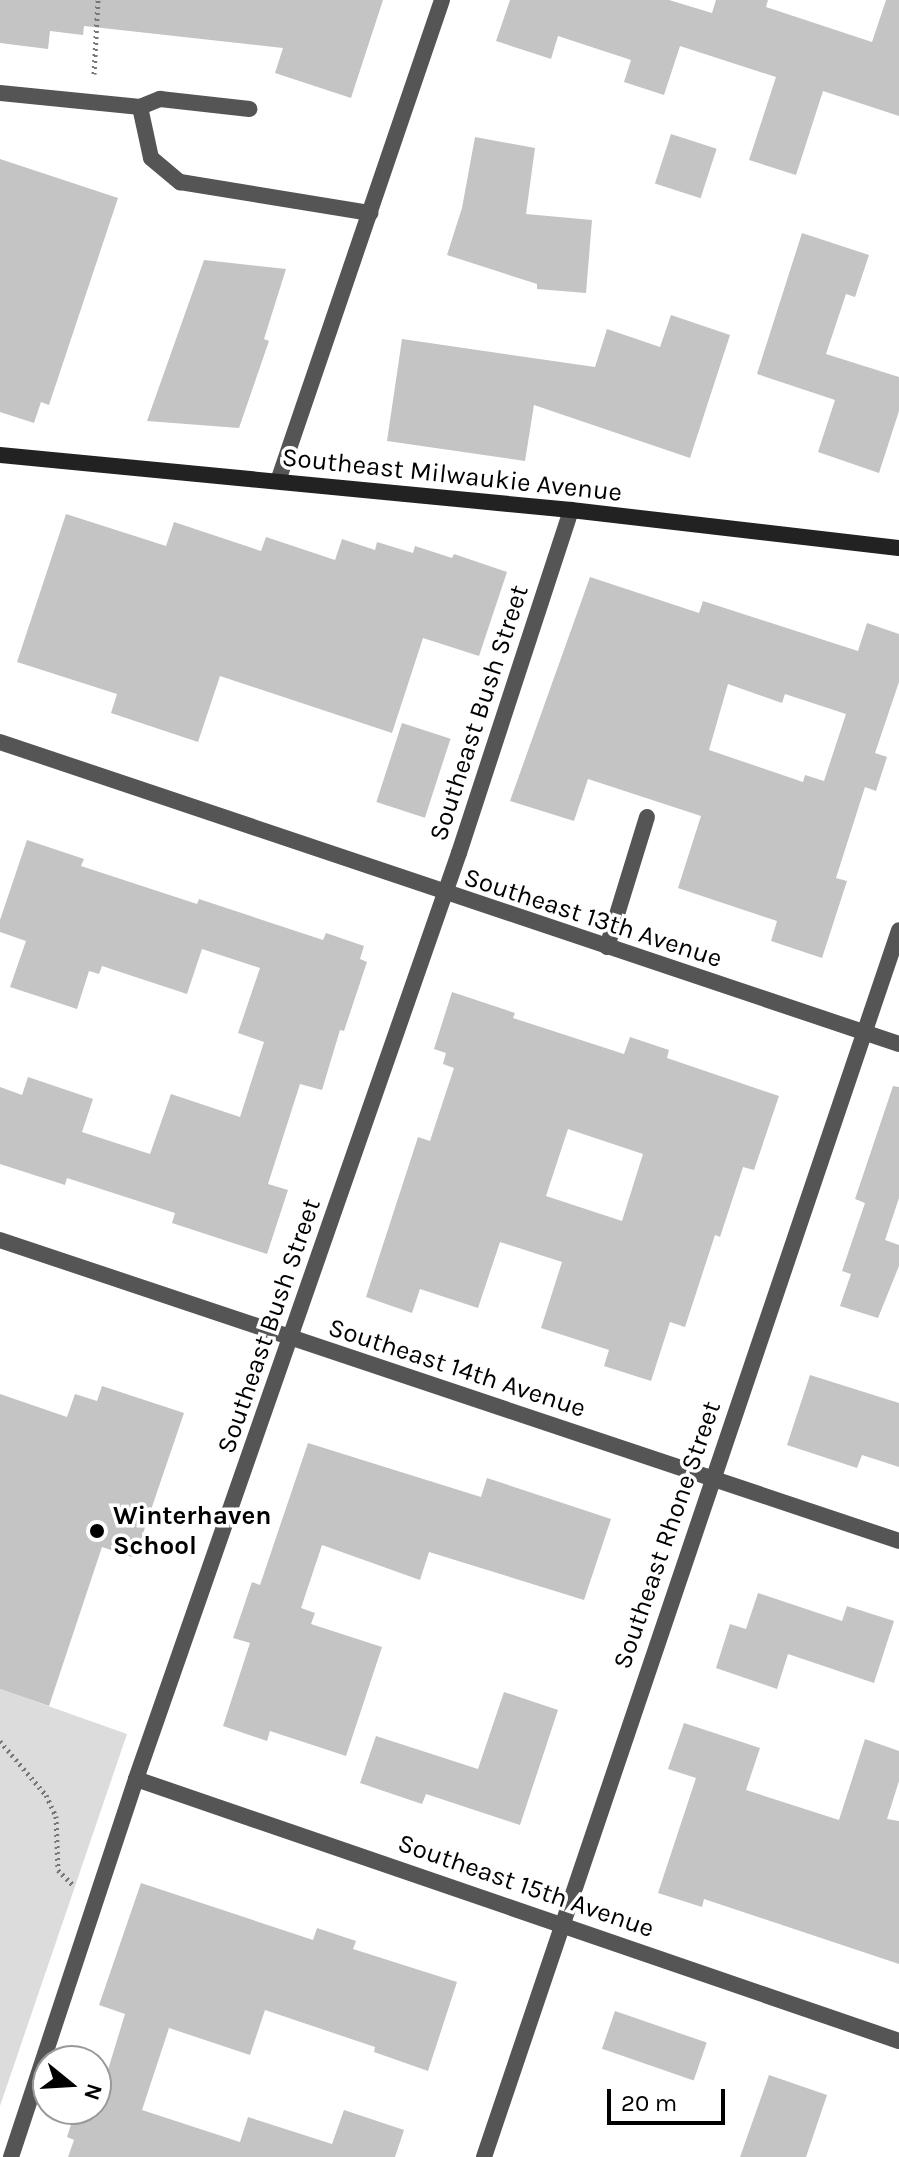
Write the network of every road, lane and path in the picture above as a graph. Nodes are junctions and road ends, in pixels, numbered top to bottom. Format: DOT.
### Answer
graph roads {
  1 [pos="98,0"];
  2 [pos="442,0"];
  3 [pos="0,93"];
  4 [pos="91,102"];
  5 [pos="140,107"];
  6 [pos="249,109"];
  7 [pos="370,213"];
  8 [pos="0,455"];
  9 [pos="278,481"];
  10 [pos="571,510"];
  11 [pos="899,548"];
  12 [pos="0,742"];
  13 [pos="647,817"];
  14 [pos="443,894"];
  15 [pos="899,930"];
  16 [pos="607,947"];
  17 [pos="865,1032"];
  18 [pos="899,1044"];
  19 [pos="0,1240"];
  20 [pos="290,1338"];
  21 [pos="712,1477"];
  22 [pos="899,1541"];
  23 [pos="0,1741"];
  24 [pos="136,1779"];
  25 [pos="97,1898"];
  26 [pos="562,1922"];
  27 [pos="899,2041"];
  28 [pos="11,2157"];
  29 [pos="484,2157"];
  1 -- 4 [label="path"];
  2 -- 7 [label="street"];
  3 -- 4 [label="street"];
  4 -- 5 [label="street"];
  5 -- 6 [label="street"];
  5 -- 7 [label="street"];
  7 -- 9 [label="street"];
  8 -- 9 [label="main road, Southeast Milwaukie Avenue"];
  9 -- 10 [label="main road, Southeast Milwaukie Avenue"];
  10 -- 11 [label="main road, Southeast Milwaukie Avenue"];
  10 -- 14 [label="street, Southeast Bush Street"];
  12 -- 14 [label="street, Southeast 13th Avenue"];
  13 -- 16 [label="street"];
  14 -- 16 [label="street, Southeast 13th Avenue"];
  14 -- 20 [label="street, Southeast Bush Street"];
  15 -- 17 [label="street, Southeast Rhone Street"];
  16 -- 17 [label="street, Southeast 13th Avenue"];
  17 -- 18 [label="street, Southeast 13th Avenue"];
  17 -- 21 [label="street, Southeast Rhone Street"];
  19 -- 20 [label="street, Southeast 14th Avenue"];
  20 -- 21 [label="street, Southeast 14th Avenue"];
  20 -- 24 [label="street, Southeast Bush Street"];
  21 -- 22 [label="street, Southeast 14th Avenue"];
  21 -- 26 [label="street, Southeast Rhone Street"];
  23 -- 25 [label="path"];
  24 -- 25 [label="street, Southeast Bush Street"];
  24 -- 26 [label="street, Southeast 15th Avenue"];
  25 -- 28 [label="street, Southeast Bush Street"];
  26 -- 27 [label="street, Southeast 15th Avenue"];
  26 -- 29 [label="street, Southeast Rhone Street"];
}
